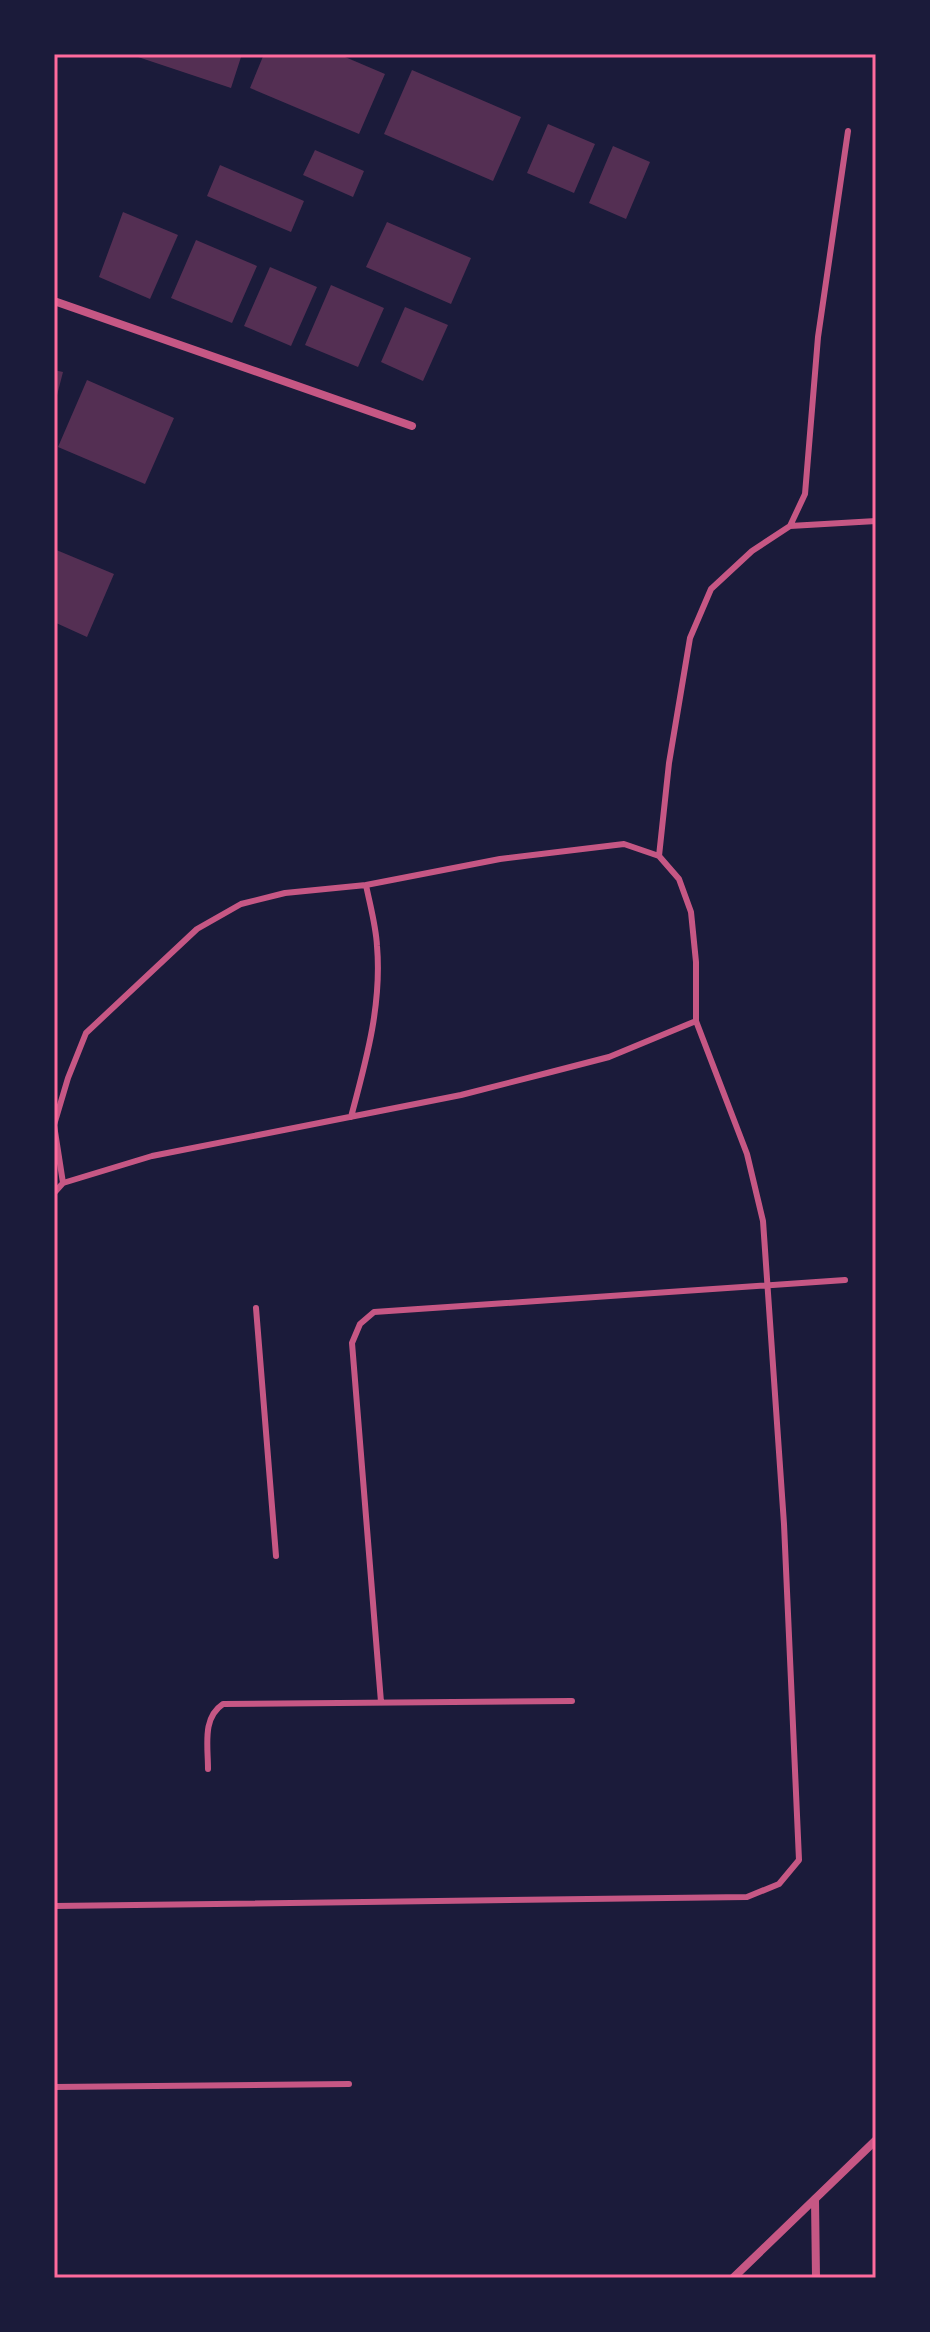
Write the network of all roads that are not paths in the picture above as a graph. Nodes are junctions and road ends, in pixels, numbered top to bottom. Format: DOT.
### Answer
graph roads {
  1 [pos="848,131"];
  2 [pos="54,301"];
  3 [pos="412,426"];
  4 [pos="876,521"];
  5 [pos="790,526"];
  6 [pos="659,856"];
  7 [pos="366,885"];
  8 [pos="696,1021"];
  9 [pos="351,1117"];
  10 [pos="63,1183"];
  11 [pos="54,1193"];
  12 [pos="845,1280"];
  13 [pos="768,1285"];
  14 [pos="256,1308"];
  15 [pos="276,1556"];
  16 [pos="572,1701"];
  17 [pos="381,1702"];
  18 [pos="208,1769"];
  19 [pos="54,1906"];
  20 [pos="349,2084"];
  21 [pos="54,2087"];
  22 [pos="876,2140"];
  23 [pos="815,2199"];
  24 [pos="733,2278"];
  25 [pos="816,2278"];
  1 -- 5 [label="lane"];
  2 -- 3 [label="street"];
  4 -- 5 [label="lane"];
  5 -- 6 [label="lane"];
  6 -- 7 [label="lane"];
  6 -- 8 [label="lane"];
  7 -- 9 [label="lane"];
  7 -- 10 [label="lane"];
  8 -- 9 [label="lane"];
  8 -- 13 [label="lane"];
  9 -- 10 [label="lane"];
  10 -- 11 [label="lane"];
  12 -- 13 [label="lane"];
  13 -- 17 [label="lane"];
  13 -- 19 [label="lane"];
  14 -- 15 [label="lane"];
  16 -- 17 [label="lane"];
  17 -- 18 [label="lane"];
  20 -- 21 [label="lane"];
  22 -- 23 [label="street"];
  23 -- 24 [label="street"];
  23 -- 25 [label="street"];
}
